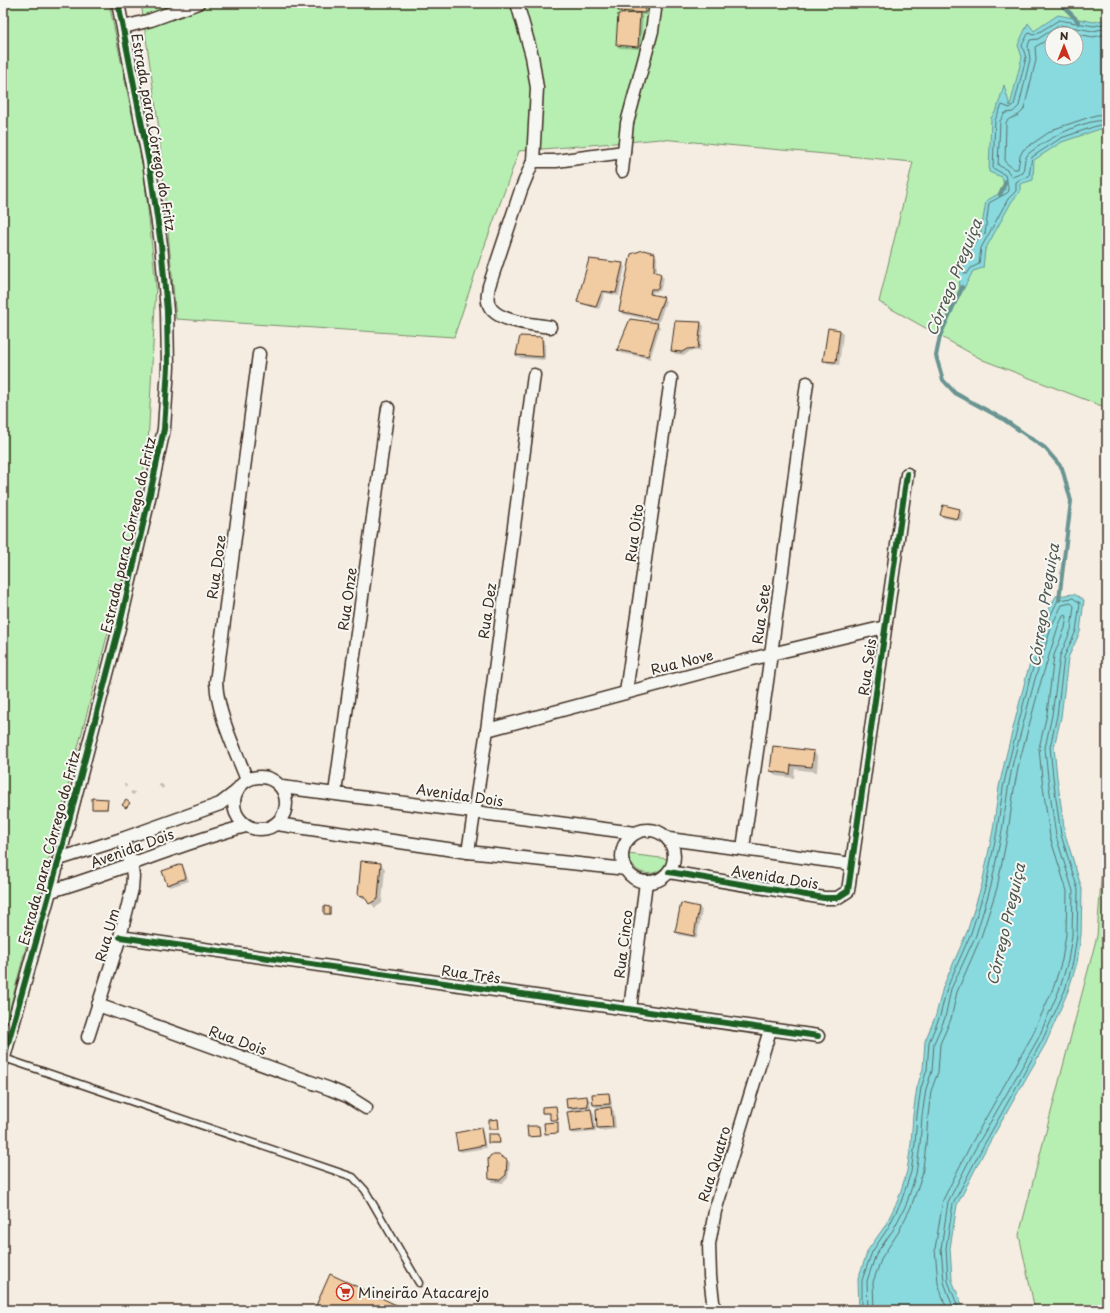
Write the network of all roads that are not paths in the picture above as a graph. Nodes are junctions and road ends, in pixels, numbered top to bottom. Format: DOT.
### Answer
graph roads {
  1 [pos="118,3"];
  2 [pos="198,3"];
  3 [pos="517,3"];
  4 [pos="656,3"];
  5 [pos="124,27"];
  6 [pos="624,152"];
  7 [pos="533,161"];
  8 [pos="622,171"];
  9 [pos="550,327"];
  10 [pos="259,354"];
  11 [pos="534,375"];
  12 [pos="671,379"];
  13 [pos="807,383"];
  14 [pos="388,408"];
  15 [pos="907,474"];
  16 [pos="885,627"];
  17 [pos="771,654"];
  18 [pos="626,692"];
  19 [pos="487,730"];
  20 [pos="247,780"];
  21 [pos="282,787"];
  22 [pos="237,791"];
  23 [pos="336,793"];
  24 [pos="475,813"];
  25 [pos="276,824"];
  26 [pos="246,826"];
  27 [pos="635,832"];
  28 [pos="669,839"];
  29 [pos="122,840"];
  30 [pos="743,848"];
  31 [pos="468,852"];
  32 [pos="59,859"];
  33 [pos="131,863"];
  34 [pos="852,864"];
  35 [pos="626,870"];
  36 [pos="669,872"];
  37 [pos="646,882"];
  38 [pos="51,891"];
  39 [pos="120,937"];
  40 [pos="98,1005"];
  41 [pos="630,1009"];
  42 [pos="770,1030"];
  43 [pos="818,1036"];
  44 [pos="88,1037"];
  45 [pos="3,1060"];
  46 [pos="366,1108"];
  47 [pos="419,1283"];
  48 [pos="714,1310"];
  1 -- 5 [label="street, Estrada para Córrego do Fritz"];
  2 -- 5 [label="street"];
  3 -- 7 [label="street"];
  4 -- 6 [label="street"];
  5 -- 32 [label="street, Estrada para Córrego do Fritz"];
  6 -- 7 [label="street"];
  6 -- 8 [label="street"];
  7 -- 9 [label="street"];
  10 -- 20 [label="street, Rua Doze"];
  11 -- 19 [label="street, Rua Dez"];
  12 -- 18 [label="street, Rua Oito"];
  13 -- 17 [label="street, Rua Sete"];
  14 -- 23 [label="street, Rua Onze"];
  15 -- 16 [label="street, Rua Seis"];
  16 -- 17 [label="street, Rua Nove"];
  16 -- 34 [label="street, Rua Seis"];
  17 -- 18 [label="street, Rua Nove"];
  17 -- 30 [label="street, Rua Sete"];
  18 -- 19 [label="street, Rua Nove"];
  19 -- 24 [label="street, Rua Dez"];
  20 -- 21 [label="street, Avenida Dois"];
  20 -- 22 [label="street, Avenida Dois"];
  21 -- 23 [label="street, Avenida Dois"];
  21 -- 25 [label="street"];
  22 -- 26 [label="street"];
  22 -- 29 [label="street, Avenida Dois"];
  23 -- 24 [label="street, Avenida Dois"];
  24 -- 27 [label="street, Avenida Dois"];
  24 -- 31 [label="street, Rua Dez"];
  25 -- 26 [label="street, Avenida Dois"];
  25 -- 31 [label="street, Avenida Dois"];
  26 -- 33 [label="street, Avenida Dois"];
  27 -- 28 [label="street, Avenida Dois"];
  27 -- 35 [label="street"];
  28 -- 30 [label="street, Avenida Dois"];
  28 -- 36 [label="street"];
  29 -- 32 [label="street, Avenida Dois"];
  29 -- 33 [label="street, Rua Um"];
  30 -- 34 [label="street, Avenida Dois"];
  31 -- 35 [label="street, Avenida Dois"];
  32 -- 38 [label="street, Estrada para Córrego do Fritz"];
  33 -- 38 [label="street, Avenida Dois"];
  33 -- 39 [label="street, Rua Um"];
  34 -- 36 [label="street, Avenida Dois"];
  35 -- 37 [label="street, Avenida Dois"];
  36 -- 37 [label="street"];
  37 -- 41 [label="street, Rua Cinco"];
  38 -- 45 [label="street, Estrada para Córrego do Fritz"];
  39 -- 40 [label="street, Rua Um"];
  39 -- 41 [label="street, Rua Três"];
  40 -- 44 [label="street, Rua Um"];
  40 -- 46 [label="street, Rua Dois"];
  41 -- 42 [label="street, Rua Três"];
  42 -- 43 [label="street, Rua Três"];
  42 -- 48 [label="street, Rua Quatro"];
  45 -- 47 [label="lane"];
}
